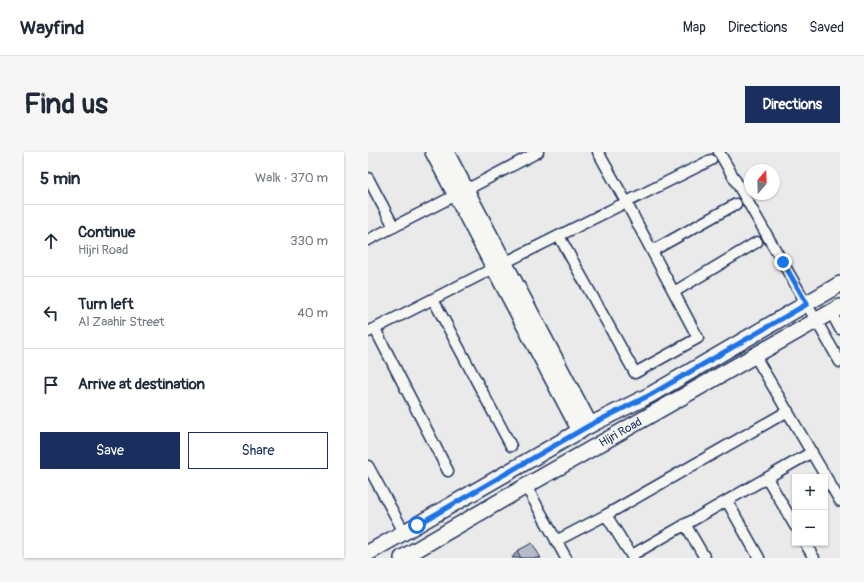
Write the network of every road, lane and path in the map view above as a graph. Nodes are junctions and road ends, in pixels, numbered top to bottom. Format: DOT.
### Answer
graph roads {
  1 [pos="433,152"];
  2 [pos="446,152"];
  3 [pos="538,152"];
  4 [pos="598,152"];
  5 [pos="719,152"];
  6 [pos="525,155"];
  7 [pos="711,160"];
  8 [pos="368,178"];
  9 [pos="461,193"];
  10 [pos="626,202"];
  11 [pos="736,204"];
  12 [pos="394,227"];
  13 [pos="559,236"];
  14 [pos="368,240"];
  15 [pos="757,242"];
  16 [pos="652,251"];
  17 [pos="499,265"];
  18 [pos="840,284"];
  19 [pos="674,292"];
  20 [pos="433,299"];
  21 [pos="807,304"];
  22 [pos="835,310"];
  23 [pos="816,321"];
  24 [pos="840,329"];
  25 [pos="371,330"];
  26 [pos="755,356"];
  27 [pos="840,362"];
  28 [pos="788,411"];
  29 [pos="585,428"];
  30 [pos="511,446"];
  31 [pos="812,452"];
  32 [pos="368,466"];
  33 [pos="448,471"];
  34 [pos="766,478"];
  35 [pos="526,486"];
  36 [pos="727,501"];
  37 [pos="840,501"];
  38 [pos="606,515"];
  39 [pos="792,521"];
  40 [pos="685,524"];
  41 [pos="404,532"];
  42 [pos="556,541"];
  43 [pos="807,546"];
  44 [pos="368,553"];
  45 [pos="632,557"];
  46 [pos="402,558"];
  47 [pos="566,558"];
  48 [pos="705,558"];
  49 [pos="759,558"];
  50 [pos="814,558"];
  1 -- 9 [label="main road"];
  2 -- 9 [label="main road"];
  3 -- 6 [label="street"];
  4 -- 10 [label="street"];
  5 -- 21 [label="street"];
  6 -- 9 [label="street"];
  7 -- 10 [label="street"];
  8 -- 12 [label="street"];
  9 -- 12 [label="street"];
  9 -- 17 [label="main road"];
  10 -- 13 [label="street"];
  10 -- 16 [label="street"];
  11 -- 16 [label="street"];
  12 -- 14 [label="street"];
  13 -- 17 [label="street"];
  13 -- 19 [label="street"];
  15 -- 19 [label="street"];
  16 -- 19 [label="street"];
  17 -- 20 [label="street"];
  17 -- 29 [label="main road"];
  18 -- 21 [label="main road, Hijri Road"];
  20 -- 25 [label="street"];
  20 -- 30 [label="street"];
  21 -- 23 [label="street"];
  21 -- 29 [label="main road, Hijri Road"];
  22 -- 23 [label="main road, Hijri Road"];
  22 -- 24 [label="street"];
  23 -- 26 [label="main road, Hijri Road"];
  23 -- 27 [label="street"];
  25 -- 33 [label="street"];
  26 -- 28 [label="street"];
  26 -- 35 [label="main road, Hijri Road"];
  28 -- 31 [label="street"];
  28 -- 38 [label="street"];
  29 -- 41 [label="main road, Hijri Road"];
  31 -- 34 [label="street"];
  31 -- 37 [label="street"];
  32 -- 41 [label="street"];
  34 -- 36 [label="street"];
  34 -- 39 [label="street"];
  35 -- 42 [label="street"];
  35 -- 46 [label="main road, Hijri Road"];
  36 -- 40 [label="street"];
  36 -- 49 [label="street"];
  38 -- 42 [label="street"];
  38 -- 45 [label="street"];
  40 -- 45 [label="street"];
  40 -- 48 [label="street"];
  41 -- 44 [label="main road, Hijri Road"];
  42 -- 47 [label="street"];
  43 -- 50 [label="street"];
}
